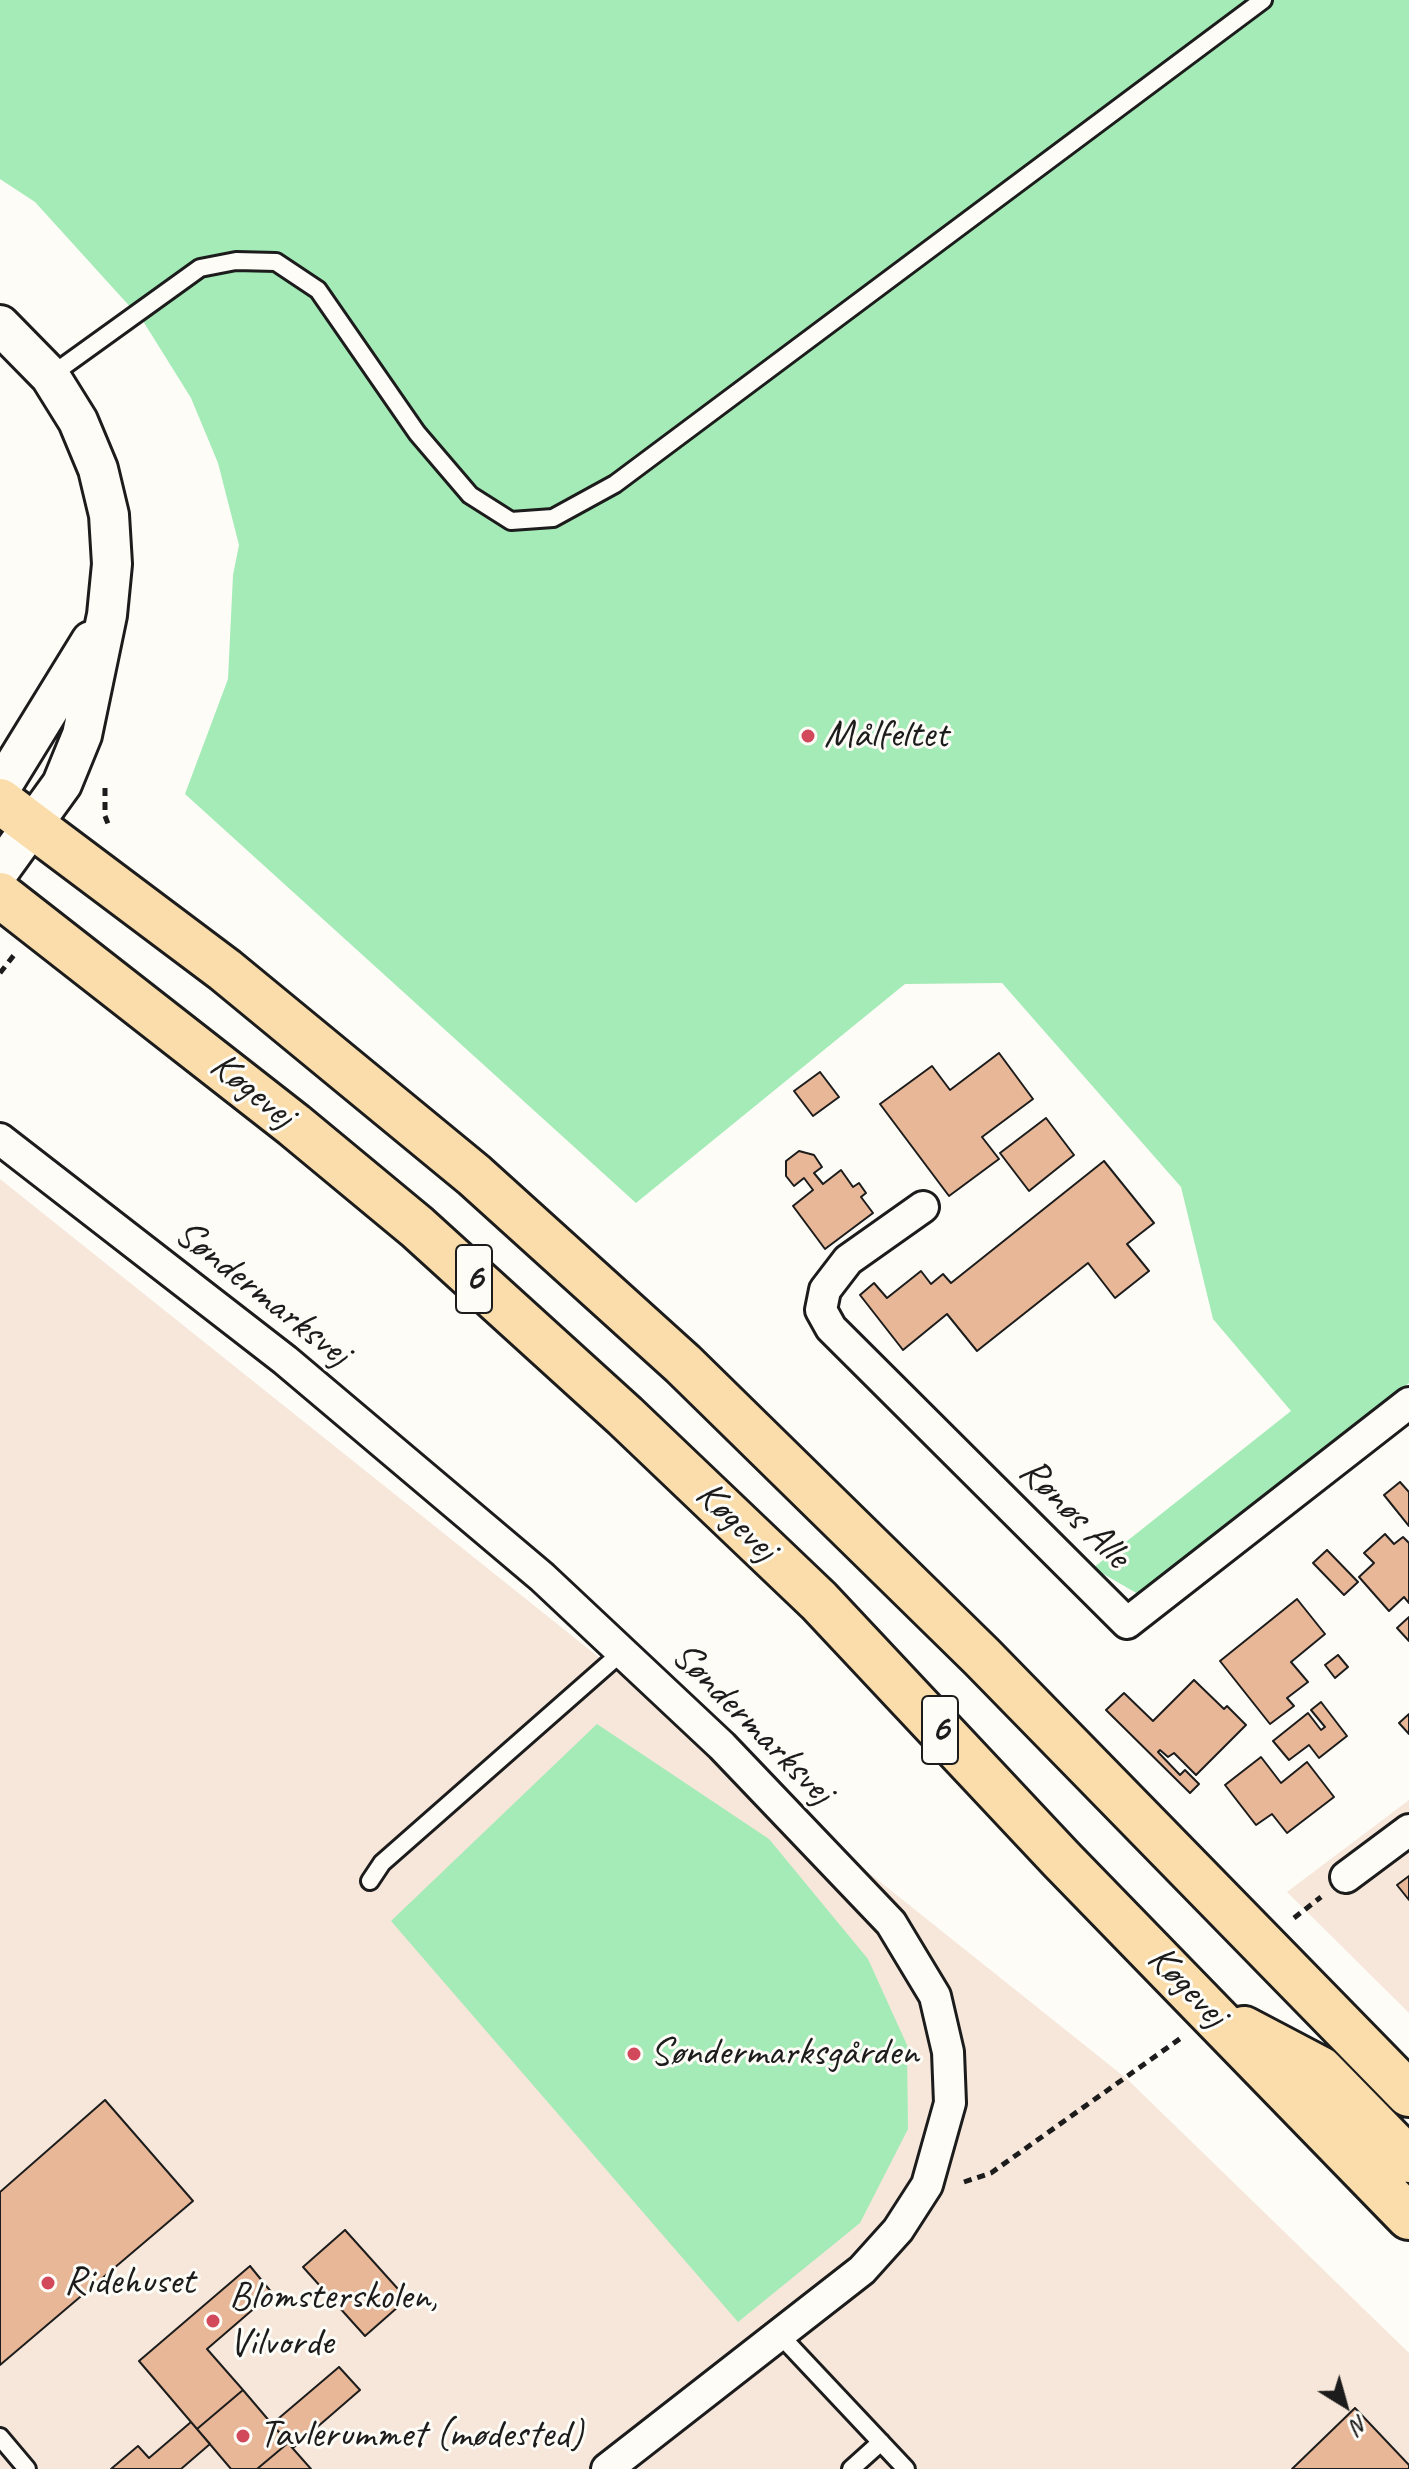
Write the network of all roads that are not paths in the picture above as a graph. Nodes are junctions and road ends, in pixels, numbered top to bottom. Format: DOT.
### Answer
graph roads {
  1 [pos="1263,0"];
  2 [pos="0,325"];
  3 [pos="50,376"];
  4 [pos="107,615"];
  5 [pos="0,789"];
  6 [pos="0,801"];
  7 [pos="35,827"];
  8 [pos="0,870"];
  9 [pos="0,895"];
  10 [pos="0,1139"];
  11 [pos="923,1207"];
  12 [pos="1409,1403"];
  13 [pos="622,1652"];
  14 [pos="1409,1830"];
  15 [pos="1346,1877"];
  16 [pos="370,1881"];
  17 [pos="1210,2011"];
  18 [pos="1409,2094"];
  19 [pos="1409,2160"];
  20 [pos="1409,2217"];
  21 [pos="779,2334"];
  22 [pos="0,2437"];
  23 [pos="881,2442"];
  24 [pos="27,2469"];
  25 [pos="607,2469"];
  26 [pos="851,2469"];
  27 [pos="906,2469"];
  1 -- 3 [label="lane"];
  2 -- 3 [label="street"];
  3 -- 4 [label="street"];
  4 -- 5 [label="street"];
  4 -- 7 [label="street"];
  6 -- 7 [label="main road, Køgevej / 6"];
  7 -- 8 [label="street"];
  7 -- 18 [label="main road, Køgevej / 6"];
  9 -- 17 [label="main road, Køgevej / 6"];
  10 -- 13 [label="street, Søndermarksvej"];
  11 -- 12 [label="street, Rønøs Alle"];
  13 -- 16 [label="lane"];
  13 -- 21 [label="street, Søndermarksvej"];
  14 -- 15 [label="street"];
  17 -- 19 [label="main road"];
  17 -- 20 [label="main road, Køgevej / 6"];
  21 -- 23 [label="lane"];
  21 -- 25 [label="street, Søndermarksvej"];
  22 -- 24 [label="lane"];
  23 -- 26 [label="lane"];
  23 -- 27 [label="lane"];
}
